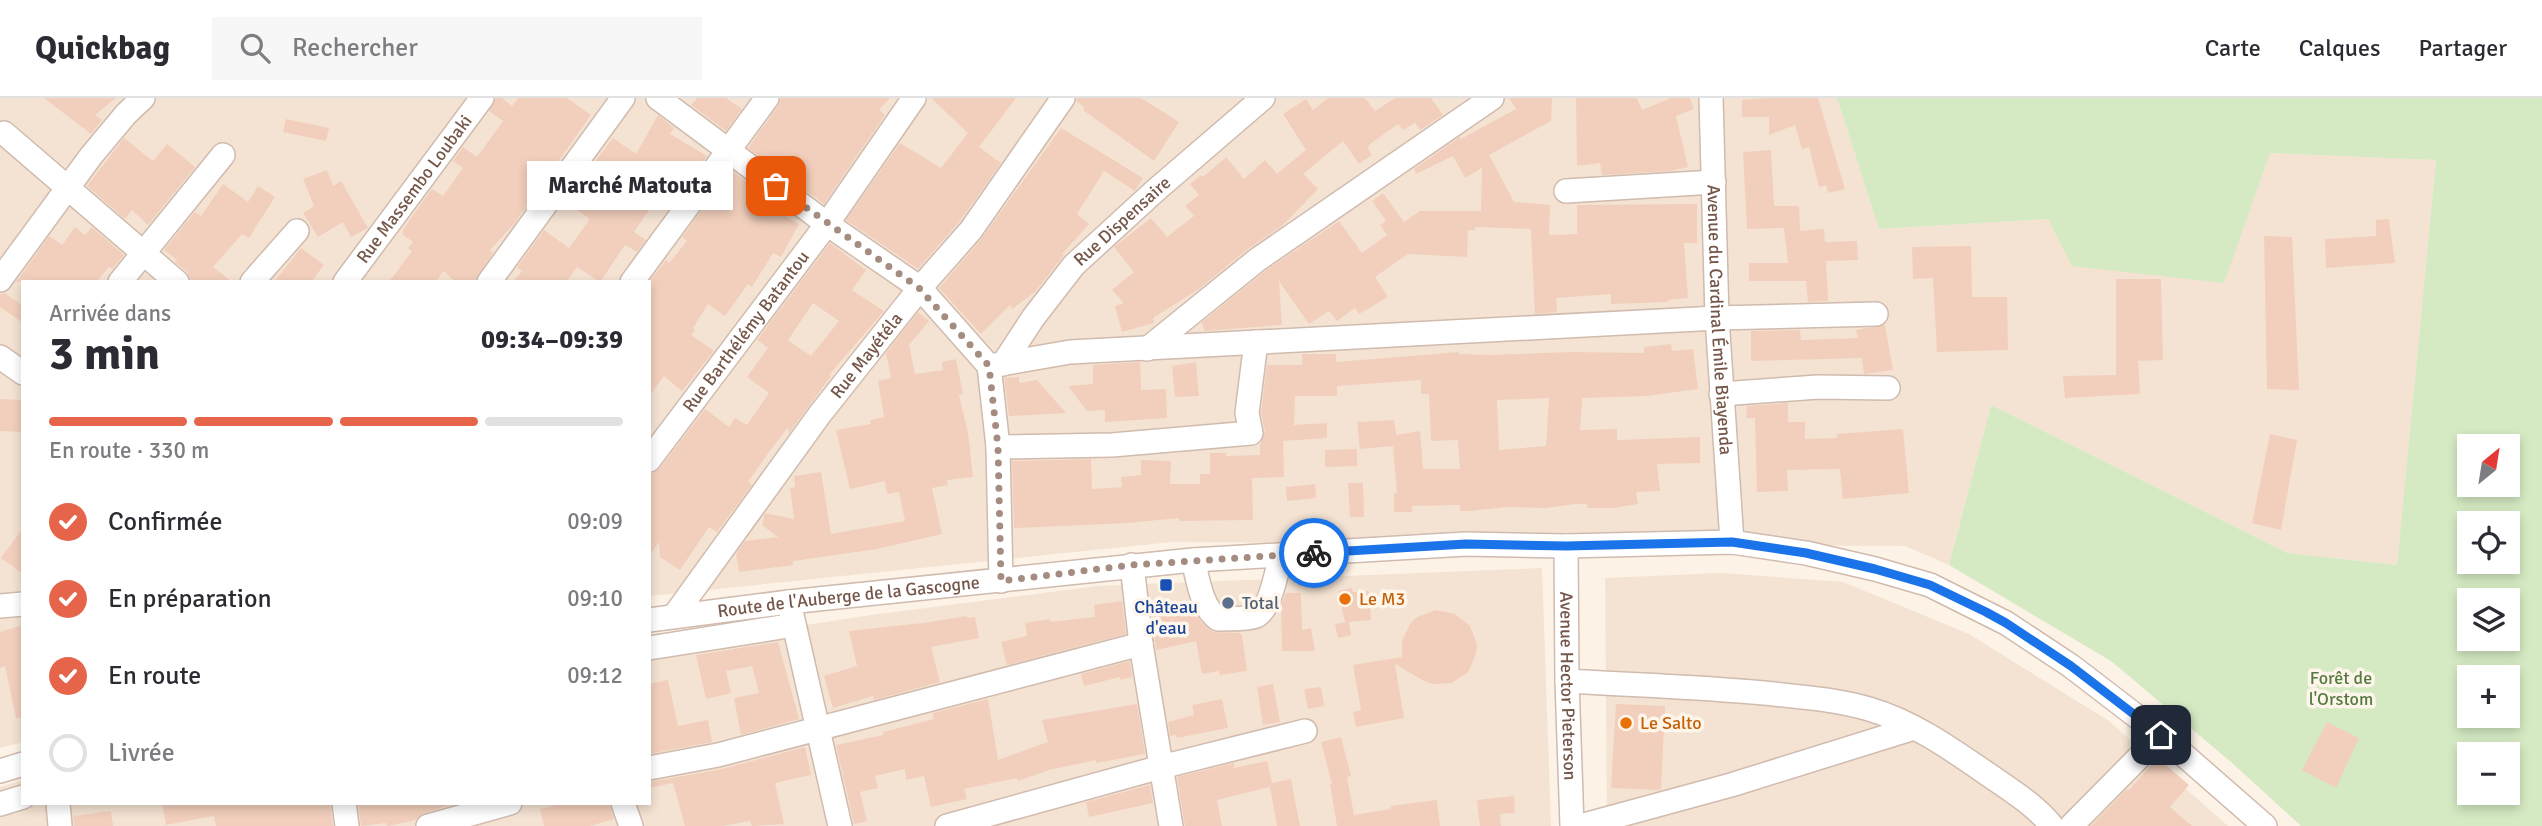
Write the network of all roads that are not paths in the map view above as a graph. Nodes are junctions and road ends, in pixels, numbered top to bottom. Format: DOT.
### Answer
graph roads {
  1 [pos="143,98"];
  2 [pos="482,98"];
  3 [pos="623,98"];
  4 [pos="658,98"];
  5 [pos="767,98"];
  6 [pos="914,98"];
  7 [pos="1063,98"];
  8 [pos="1263,98"];
  9 [pos="1492,98"];
  10 [pos="1711,98"];
  11 [pos="119,106"];
  12 [pos="4,133"];
  13 [pos="729,151"];
  14 [pos="223,155"];
  15 [pos="1714,182"];
  16 [pos="68,188"];
  17 [pos="1566,191"];
  18 [pos="827,224"];
  19 [pos="296,231"];
  20 [pos="144,253"];
  21 [pos="0,280"];
  22 [pos="122,280"];
  23 [pos="175,280"];
  24 [pos="254,280"];
  25 [pos="346,280"];
  26 [pos="490,280"];
  27 [pos="633,280"];
  28 [pos="919,288"];
  29 [pos="1876,314"];
  30 [pos="1717,318"];
  31 [pos="1256,342"];
  32 [pos="1147,349"];
  33 [pos="0,357"];
  34 [pos="996,365"];
  35 [pos="21,372"];
  36 [pos="1888,388"];
  37 [pos="1721,394"];
  38 [pos="998,447"];
  39 [pos="651,457"];
  40 [pos="1732,542"];
  41 [pos="1566,546"];
  42 [pos="1281,555"];
  43 [pos="1193,560"];
  44 [pos="1132,565"];
  45 [pos="1001,581"];
  46 [pos="789,602"];
  47 [pos="21,604"];
  48 [pos="0,606"];
  49 [pos="674,616"];
  50 [pos="651,620"];
  51 [pos="794,625"];
  52 [pos="1141,644"];
  53 [pos="651,648"];
  54 [pos="1567,681"];
  55 [pos="816,728"];
  56 [pos="1914,728"];
  57 [pos="1305,731"];
  58 [pos="2161,735"];
  59 [pos="21,765"];
  60 [pos="1161,767"];
  61 [pos="651,768"];
  62 [pos="0,771"];
  63 [pos="21,798"];
  64 [pos="0,804"];
  65 [pos="58,805"];
  66 [pos="344,805"];
  67 [pos="503,805"];
  68 [pos="624,805"];
  69 [pos="60,826"];
  70 [pos="347,826"];
  71 [pos="428,826"];
  72 [pos="631,826"];
  73 [pos="839,826"];
  74 [pos="947,826"];
  75 [pos="1171,826"];
  76 [pos="1572,826"];
  77 [pos="1580,826"];
  78 [pos="2052,826"];
  79 [pos="2071,826"];
  80 [pos="2265,826"];
  1 -- 11 [label="street"];
  2 -- 25 [label="street, Rue Massembo Loubaki"];
  3 -- 26 [label="street"];
  4 -- 13 [label="street"];
  5 -- 13 [label="street"];
  6 -- 18 [label="street, Rue Barthélémy Batantou"];
  7 -- 28 [label="street, Rue Mayétéla"];
  8 -- 34 [label="street, Rue Dispensaire"];
  9 -- 32 [label="street"];
  10 -- 15 [label="street, Avenue du Cardinal Émile Biayenda"];
  11 -- 16 [label="street"];
  12 -- 16 [label="street"];
  13 -- 18 [label="street"];
  13 -- 27 [label="street"];
  14 -- 20 [label="street"];
  15 -- 17 [label="street"];
  15 -- 30 [label="street, Avenue du Cardinal Émile Biayenda"];
  16 -- 20 [label="street"];
  16 -- 21 [label="street"];
  18 -- 28 [label="street"];
  18 -- 39 [label="street, Rue Barthélémy Batantou"];
  19 -- 24 [label="street"];
  20 -- 22 [label="street"];
  20 -- 23 [label="street"];
  28 -- 34 [label="street"];
  28 -- 49 [label="street, Rue Mayétéla"];
  29 -- 30 [label="street"];
  30 -- 31 [label="street"];
  30 -- 37 [label="street, Avenue du Cardinal Émile Biayenda"];
  31 -- 32 [label="street"];
  31 -- 38 [label="street"];
  32 -- 34 [label="street"];
  33 -- 35 [label="street"];
  34 -- 38 [label="street"];
  36 -- 37 [label="street"];
  37 -- 40 [label="street, Avenue du Cardinal Émile Biayenda"];
  38 -- 45 [label="street"];
  40 -- 41 [label="street, Route de l'Auberge de la Gascogne"];
  40 -- 58 [label="street, Route de l'Auberge de la Gascogne"];
  41 -- 42 [label="street, Route de l'Auberge de la Gascogne"];
  41 -- 54 [label="street, Avenue Hector Pieterson"];
  42 -- 43 [label="street, Route de l'Auberge de la Gascogne"];
  42 -- 43 [label="street"];
  43 -- 44 [label="street, Route de l'Auberge de la Gascogne"];
  44 -- 45 [label="street, Route de l'Auberge de la Gascogne"];
  44 -- 52 [label="street"];
  45 -- 46 [label="street, Route de l'Auberge de la Gascogne"];
  46 -- 49 [label="street, Route de l'Auberge de la Gascogne"];
  46 -- 51 [label="street"];
  47 -- 48 [label="street"];
  49 -- 50 [label="street, Route de l'Auberge de la Gascogne"];
  51 -- 53 [label="street"];
  51 -- 55 [label="street"];
  52 -- 55 [label="street"];
  52 -- 60 [label="street"];
  54 -- 56 [label="street"];
  54 -- 76 [label="street, Avenue Hector Pieterson"];
  55 -- 61 [label="street"];
  55 -- 73 [label="street"];
  56 -- 77 [label="street"];
  56 -- 78 [label="street"];
  57 -- 60 [label="street"];
  58 -- 79 [label="street"];
  58 -- 80 [label="street, Route de l'Auberge de la Gascogne"];
  59 -- 62 [label="street"];
  60 -- 74 [label="street"];
  60 -- 75 [label="street"];
  63 -- 64 [label="street"];
  65 -- 69 [label="street"];
  66 -- 70 [label="street"];
  67 -- 71 [label="street"];
  68 -- 72 [label="street"];
}
